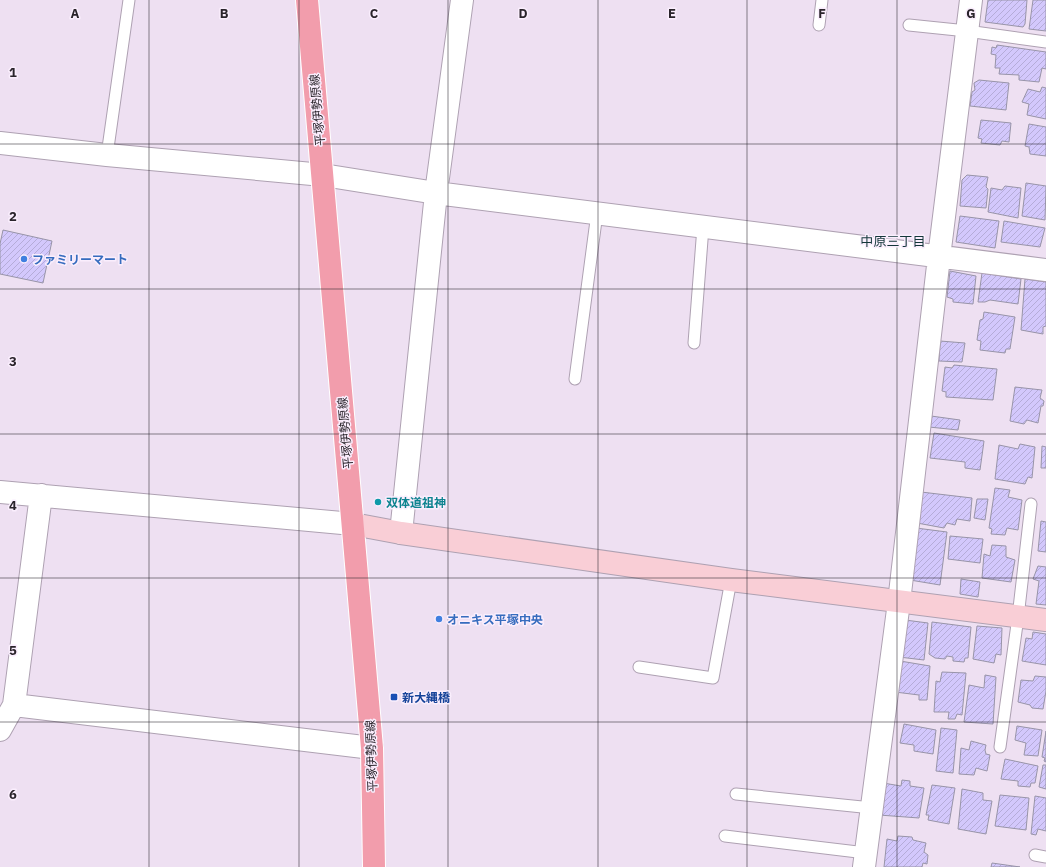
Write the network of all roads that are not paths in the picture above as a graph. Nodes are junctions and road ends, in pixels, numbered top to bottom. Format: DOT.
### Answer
graph roads {
  1 [pos="129,0"];
  2 [pos="307,0"];
  3 [pos="462,0"];
  4 [pos="822,0"];
  5 [pos="971,0"];
  6 [pos="819,25"];
  7 [pos="909,25"];
  8 [pos="967,31"];
  9 [pos="1046,42"];
  10 [pos="0,142"];
  11 [pos="107,155"];
  12 [pos="323,175"];
  13 [pos="436,193"];
  14 [pos="597,213"];
  15 [pos="703,227"];
  16 [pos="939,257"];
  17 [pos="1046,270"];
  18 [pos="694,343"];
  19 [pos="575,378"];
  20 [pos="0,492"];
  21 [pos="41,495"];
  22 [pos="1031,504"];
  23 [pos="353,524"];
  24 [pos="401,532"];
  25 [pos="731,580"];
  26 [pos="899,602"];
  27 [pos="1018,617"];
  28 [pos="1046,620"];
  29 [pos="639,667"];
  30 [pos="14,705"];
  31 [pos="0,730"];
  32 [pos="1000,747"];
  33 [pos="372,748"];
  34 [pos="736,794"];
  35 [pos="872,808"];
  36 [pos="725,836"];
  37 [pos="865,860"];
  38 [pos="374,867"];
  1 -- 11 [label="lane"];
  2 -- 12 [label="main road, 平塚伊勢原線"];
  3 -- 13 [label="street"];
  4 -- 6 [label="lane"];
  5 -- 8 [label="street"];
  7 -- 8 [label="lane"];
  8 -- 9 [label="lane"];
  8 -- 16 [label="street"];
  10 -- 11 [label="street"];
  11 -- 12 [label="street"];
  12 -- 13 [label="street"];
  12 -- 23 [label="main road, 平塚伊勢原線"];
  13 -- 14 [label="street"];
  13 -- 24 [label="street"];
  14 -- 15 [label="street"];
  14 -- 19 [label="lane"];
  15 -- 16 [label="street"];
  15 -- 18 [label="lane"];
  16 -- 17 [label="street"];
  16 -- 26 [label="street"];
  20 -- 21 [label="street"];
  21 -- 23 [label="street"];
  21 -- 30 [label="street"];
  22 -- 27 [label="lane"];
  23 -- 24 [label="street"];
  23 -- 33 [label="main road, 平塚伊勢原線"];
  24 -- 25 [label="street"];
  25 -- 26 [label="street"];
  25 -- 29 [label="lane"];
  26 -- 27 [label="street"];
  26 -- 35 [label="street"];
  27 -- 28 [label="street"];
  27 -- 32 [label="lane"];
  30 -- 31 [label="street"];
  30 -- 33 [label="street"];
  33 -- 38 [label="main road, 平塚伊勢原線"];
  34 -- 35 [label="lane"];
  35 -- 37 [label="street"];
  36 -- 37 [label="lane"];
}
